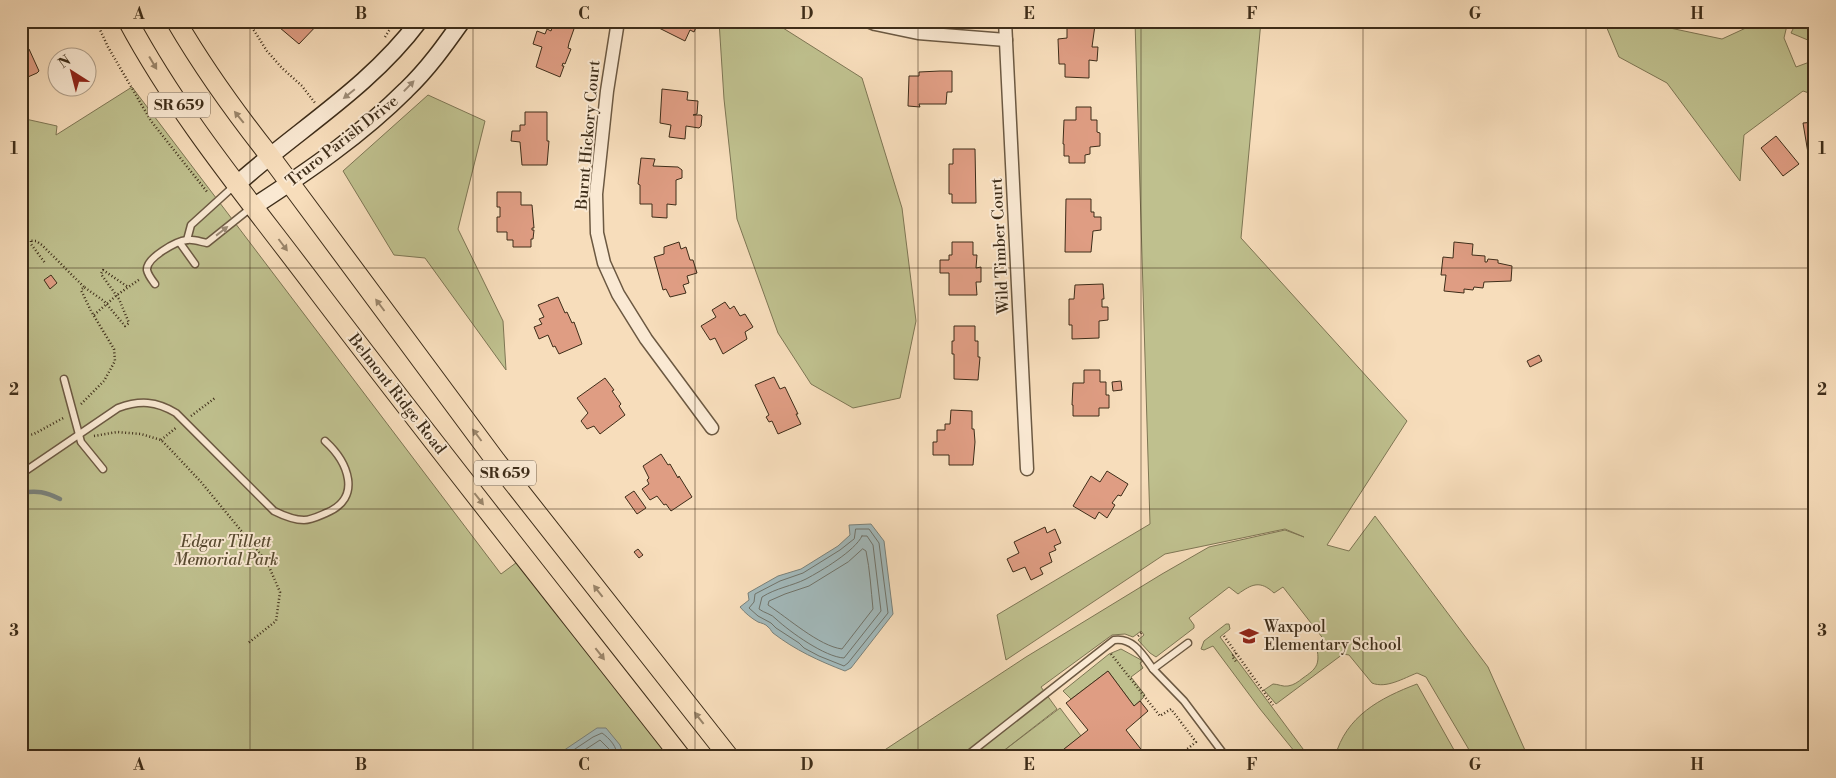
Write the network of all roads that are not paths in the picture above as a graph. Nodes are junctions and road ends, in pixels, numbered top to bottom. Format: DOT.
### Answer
graph roads {
  1 [pos="128,21"];
  2 [pos="176,21"];
  3 [pos="419,21"];
  4 [pos="462,21"];
  5 [pos="618,21"];
  6 [pos="868,21"];
  7 [pos="1005,21"];
  8 [pos="1006,40"];
  9 [pos="269,155"];
  10 [pos="290,183"];
  11 [pos="236,184"];
  12 [pos="253,206"];
  13 [pos="183,241"];
  14 [pos="196,264"];
  15 [pos="155,284"];
  16 [pos="64,379"];
  17 [pos="712,428"];
  18 [pos="78,434"];
  19 [pos="325,441"];
  20 [pos="103,469"];
  21 [pos="1027,469"];
  22 [pos="21,474"];
  23 [pos="1188,643"];
  24 [pos="1153,669"];
  25 [pos="681,757"];
  26 [pos="729,757"];
  27 [pos="965,757"];
  28 [pos="1226,757"];
  1 -- 11 [label="main road, Belmont Ridge Road / SR 659, one-way"];
  9 -- 2 [label="main road, SR 659, one-way"];
  3 -- 9 [label="street, Truro Parish Drive, one-way"];
  10 -- 4 [label="street, Truro Parish Drive, one-way"];
  5 -- 17 [label="street, Burnt Hickory Court"];
  6 -- 8 [label="street"];
  7 -- 8 [label="street, Wild Timber Court"];
  8 -- 21 [label="street, Wild Timber Court"];
  9 -- 10 [label="main road, SR 659"];
  9 -- 11 [label="street, Truro Parish Drive"];
  10 -- 12 [label="street, Truro Parish Drive"];
  26 -- 10 [label="main road, SR 659, one-way"];
  11 -- 12 [label="main road, Belmont Ridge Road / SR 659"];
  11 -- 13 [label="lane"];
  13 -- 12 [label="lane, one-way"];
  12 -- 25 [label="main road, Belmont Ridge Road / SR 659, one-way"];
  13 -- 14 [label="lane"];
  13 -- 15 [label="lane"];
  16 -- 18 [label="lane"];
  18 -- 19 [label="lane"];
  18 -- 20 [label="lane"];
  18 -- 22 [label="lane"];
  23 -- 24 [label="lane"];
  24 -- 27 [label="lane"];
  24 -- 28 [label="lane"];
}
